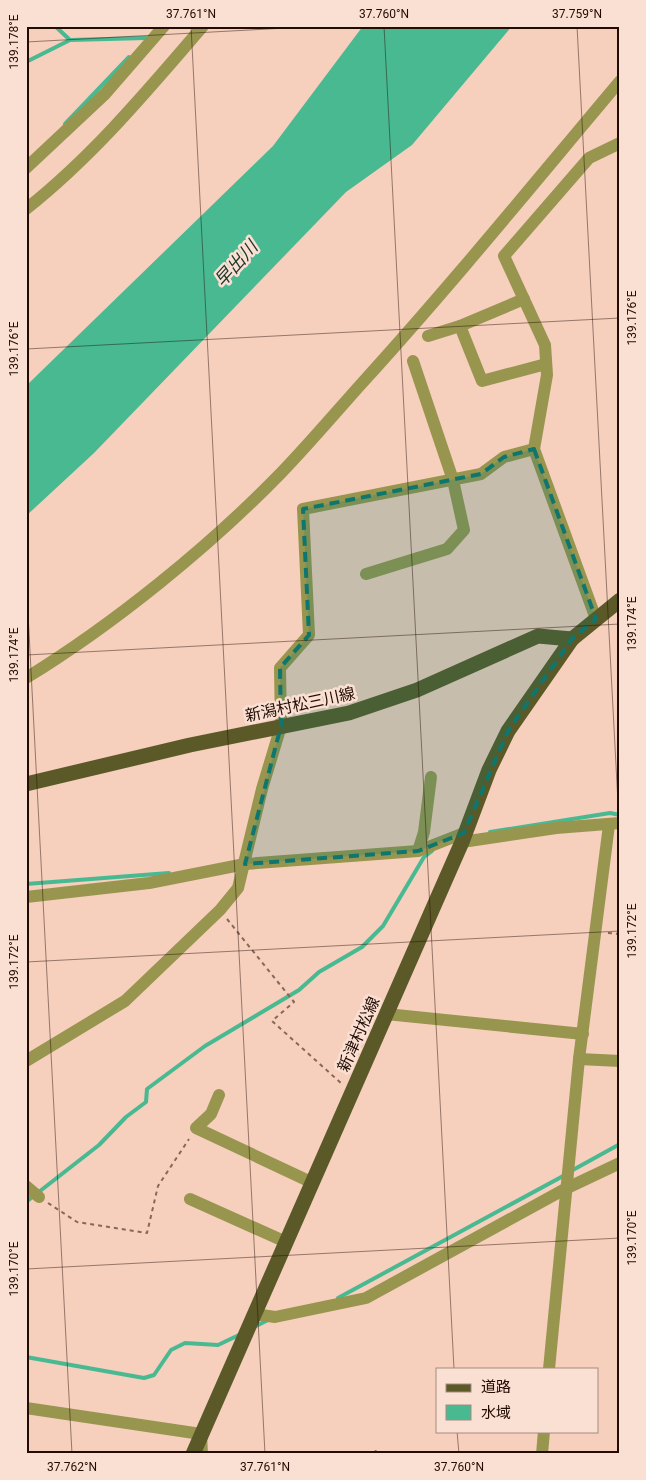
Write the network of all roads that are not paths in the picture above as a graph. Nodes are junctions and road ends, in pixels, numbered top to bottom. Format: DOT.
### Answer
graph roads {
  1 [pos="164,26"];
  2 [pos="203,26"];
  3 [pos="620,81"];
  4 [pos="620,143"];
  5 [pos="26,168"];
  6 [pos="26,209"];
  7 [pos="524,299"];
  8 [pos="460,326"];
  9 [pos="428,336"];
  10 [pos="413,361"];
  11 [pos="546,364"];
  12 [pos="534,449"];
  13 [pos="454,480"];
  14 [pos="366,574"];
  15 [pos="620,600"];
  16 [pos="596,619"];
  17 [pos="572,639"];
  18 [pos="26,678"];
  19 [pos="281,726"];
  20 [pos="430,777"];
  21 [pos="26,784"];
  22 [pos="614,824"];
  23 [pos="463,837"];
  24 [pos="418,851"];
  25 [pos="245,864"];
  26 [pos="26,897"];
  27 [pos="386,1014"];
  28 [pos="583,1034"];
  29 [pos="579,1059"];
  30 [pos="26,1060"];
  31 [pos="620,1061"];
  32 [pos="219,1095"];
  33 [pos="620,1163"];
  34 [pos="313,1183"];
  35 [pos="26,1186"];
  36 [pos="565,1189"];
  37 [pos="39,1198"];
  38 [pos="190,1199"];
  39 [pos="286,1242"];
  40 [pos="255,1314"];
  41 [pos="549,1368"];
  42 [pos="26,1408"];
  43 [pos="544,1432"];
  44 [pos="200,1434"];
  45 [pos="193,1454"];
  46 [pos="202,1454"];
  47 [pos="542,1454"];
  1 -- 5 [label="street"];
  2 -- 6 [label="street"];
  3 -- 18 [label="street"];
  4 -- 7 [label="street"];
  7 -- 8 [label="street"];
  7 -- 11 [label="street"];
  8 -- 9 [label="street"];
  8 -- 11 [label="street"];
  10 -- 13 [label="street"];
  11 -- 12 [label="street"];
  12 -- 13 [label="street"];
  12 -- 16 [label="street"];
  13 -- 14 [label="street"];
  13 -- 19 [label="street"];
  15 -- 16 [label="main road, 新津村松線"];
  16 -- 17 [label="main road, 新津村松線"];
  17 -- 19 [label="main road, 新潟村松三川線"];
  17 -- 23 [label="main road, 新津村松線"];
  19 -- 21 [label="main road, 新潟村松三川線"];
  19 -- 25 [label="street"];
  20 -- 24 [label="street"];
  22 -- 23 [label="street"];
  22 -- 28 [label="street"];
  23 -- 24 [label="street"];
  23 -- 27 [label="main road, 新津村松線"];
  24 -- 25 [label="street"];
  25 -- 26 [label="street"];
  25 -- 30 [label="street"];
  27 -- 28 [label="street"];
  27 -- 34 [label="main road, 新津村松線"];
  28 -- 29 [label="street"];
  29 -- 31 [label="street"];
  29 -- 36 [label="street"];
  32 -- 34 [label="street"];
  33 -- 36 [label="street"];
  34 -- 39 [label="main road, 新津村松線"];
  35 -- 37 [label="street"];
  36 -- 40 [label="street"];
  36 -- 41 [label="street"];
  38 -- 39 [label="street"];
  39 -- 40 [label="main road, 新津村松線"];
  40 -- 44 [label="main road, 新津村松線"];
  42 -- 44 [label="street"];
  43 -- 47 [label="street"];
  44 -- 45 [label="main road, 新津村松線"];
  44 -- 46 [label="street"];
}
